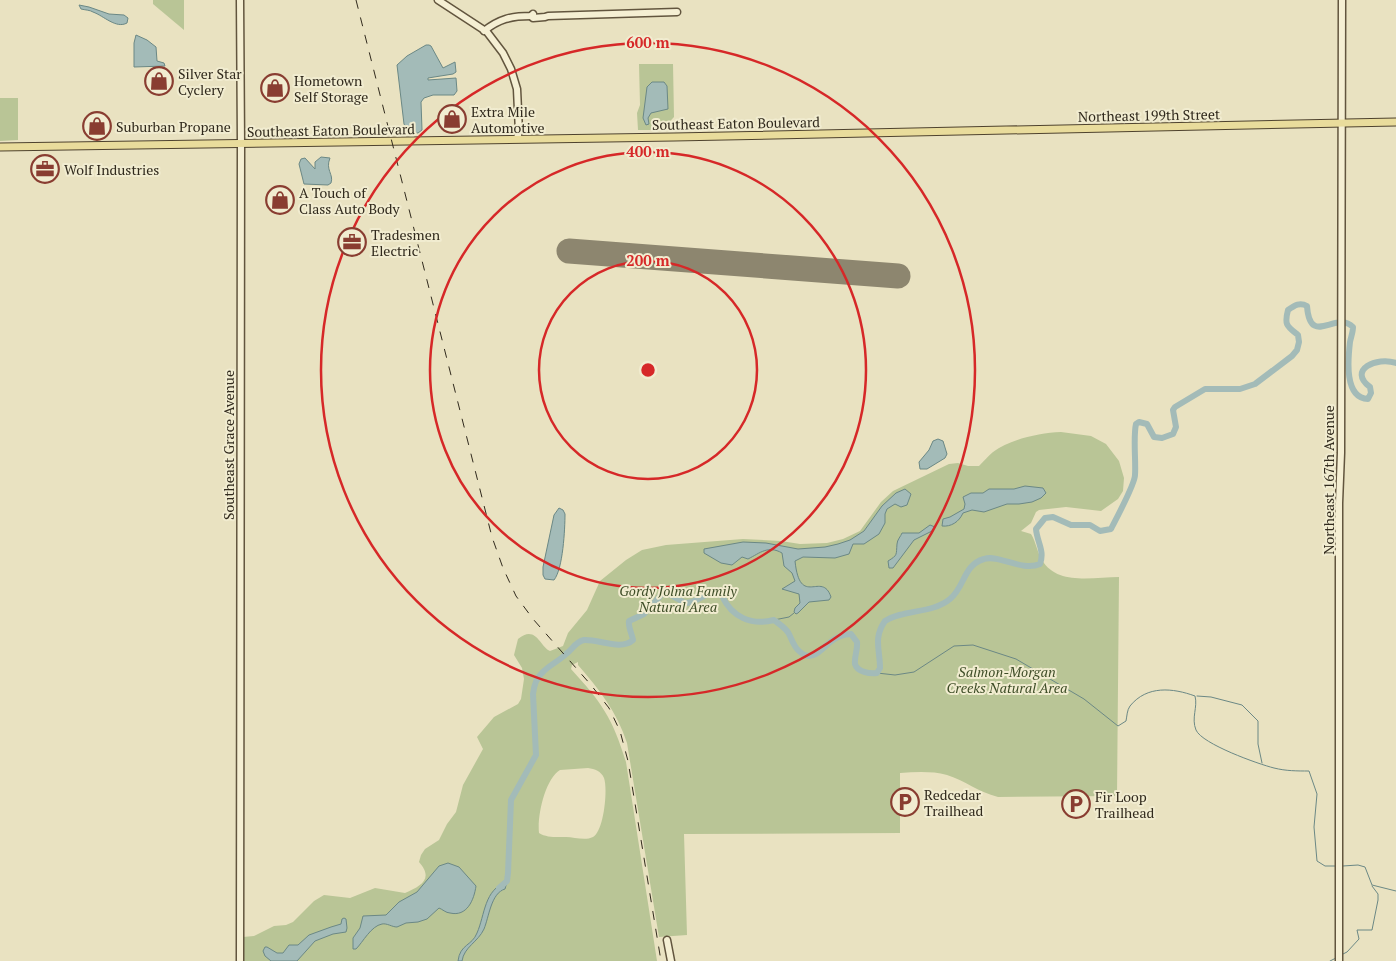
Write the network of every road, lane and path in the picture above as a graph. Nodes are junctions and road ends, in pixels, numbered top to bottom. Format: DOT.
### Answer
graph roads {
  1 [pos="240,0"];
  2 [pos="438,0"];
  3 [pos="1342,0"];
  4 [pos="677,12"];
  5 [pos="484,31"];
  6 [pos="1396,122"];
  7 [pos="1342,124"];
  8 [pos="903,133"];
  9 [pos="517,138"];
  10 [pos="241,144"];
  11 [pos="0,147"];
  12 [pos="667,940"];
  13 [pos="240,961"];
  14 [pos="671,961"];
  15 [pos="1339,961"];
  1 -- 10 [label="street, Southeast Grace Avenue"];
  2 -- 5 [label="street"];
  3 -- 7 [label="street, Northeast 167th Avenue"];
  4 -- 5 [label="street"];
  5 -- 9 [label="street"];
  6 -- 7 [label="main road, Northeast 199th Street"];
  7 -- 8 [label="main road, Northeast 199th Street"];
  7 -- 15 [label="street, Northeast 167th Avenue"];
  8 -- 9 [label="main road, Southeast Eaton Boulevard"];
  9 -- 10 [label="main road, Southeast Eaton Boulevard"];
  10 -- 11 [label="main road, Southeast Eaton Boulevard"];
  10 -- 13 [label="street, Southeast Grace Avenue"];
  12 -- 14 [label="street"];
}
